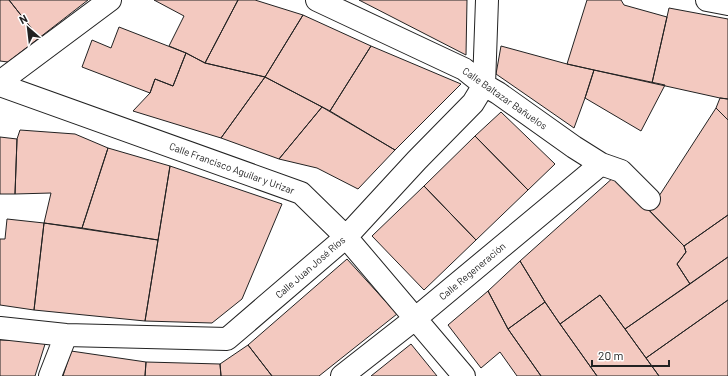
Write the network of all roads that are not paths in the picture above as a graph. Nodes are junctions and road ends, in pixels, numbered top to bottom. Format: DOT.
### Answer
graph roads {
  1 [pos="110,0"];
  2 [pos="317,0"];
  3 [pos="488,0"];
  4 [pos="707,0"];
  5 [pos="728,4"];
  6 [pos="0,84"];
  7 [pos="484,85"];
  8 [pos="601,164"];
  9 [pos="649,199"];
  10 [pos="346,237"];
  11 [pos="416,318"];
  12 [pos="0,328"];
  13 [pos="66,335"];
  14 [pos="50,376"];
  15 [pos="342,376"];
  16 [pos="464,376"];
  1 -- 6 [label="street"];
  2 -- 7 [label="street, Calle Baltazar Bañuelos"];
  3 -- 7 [label="street, Calle Juan José Ríos"];
  4 -- 5 [label="street"];
  6 -- 10 [label="street, Calle Francisco Aguilar y Urizar"];
  7 -- 8 [label="street, Calle Baltazar Bañuelos"];
  7 -- 10 [label="street, Calle Juan José Ríos"];
  8 -- 9 [label="street, Calle Baltazar Bañuelos"];
  8 -- 11 [label="street, Calle Regeneración"];
  10 -- 11 [label="street, Calle Francisco Aguilar y Urizar"];
  10 -- 13 [label="street, Calle Juan José Ríos"];
  11 -- 15 [label="street, Calle Regeneración"];
  11 -- 16 [label="street, Calle Francisco Aguilar y Urizar"];
  12 -- 13 [label="street, Calle Juan José Ríos"];
  13 -- 14 [label="street"];
}
